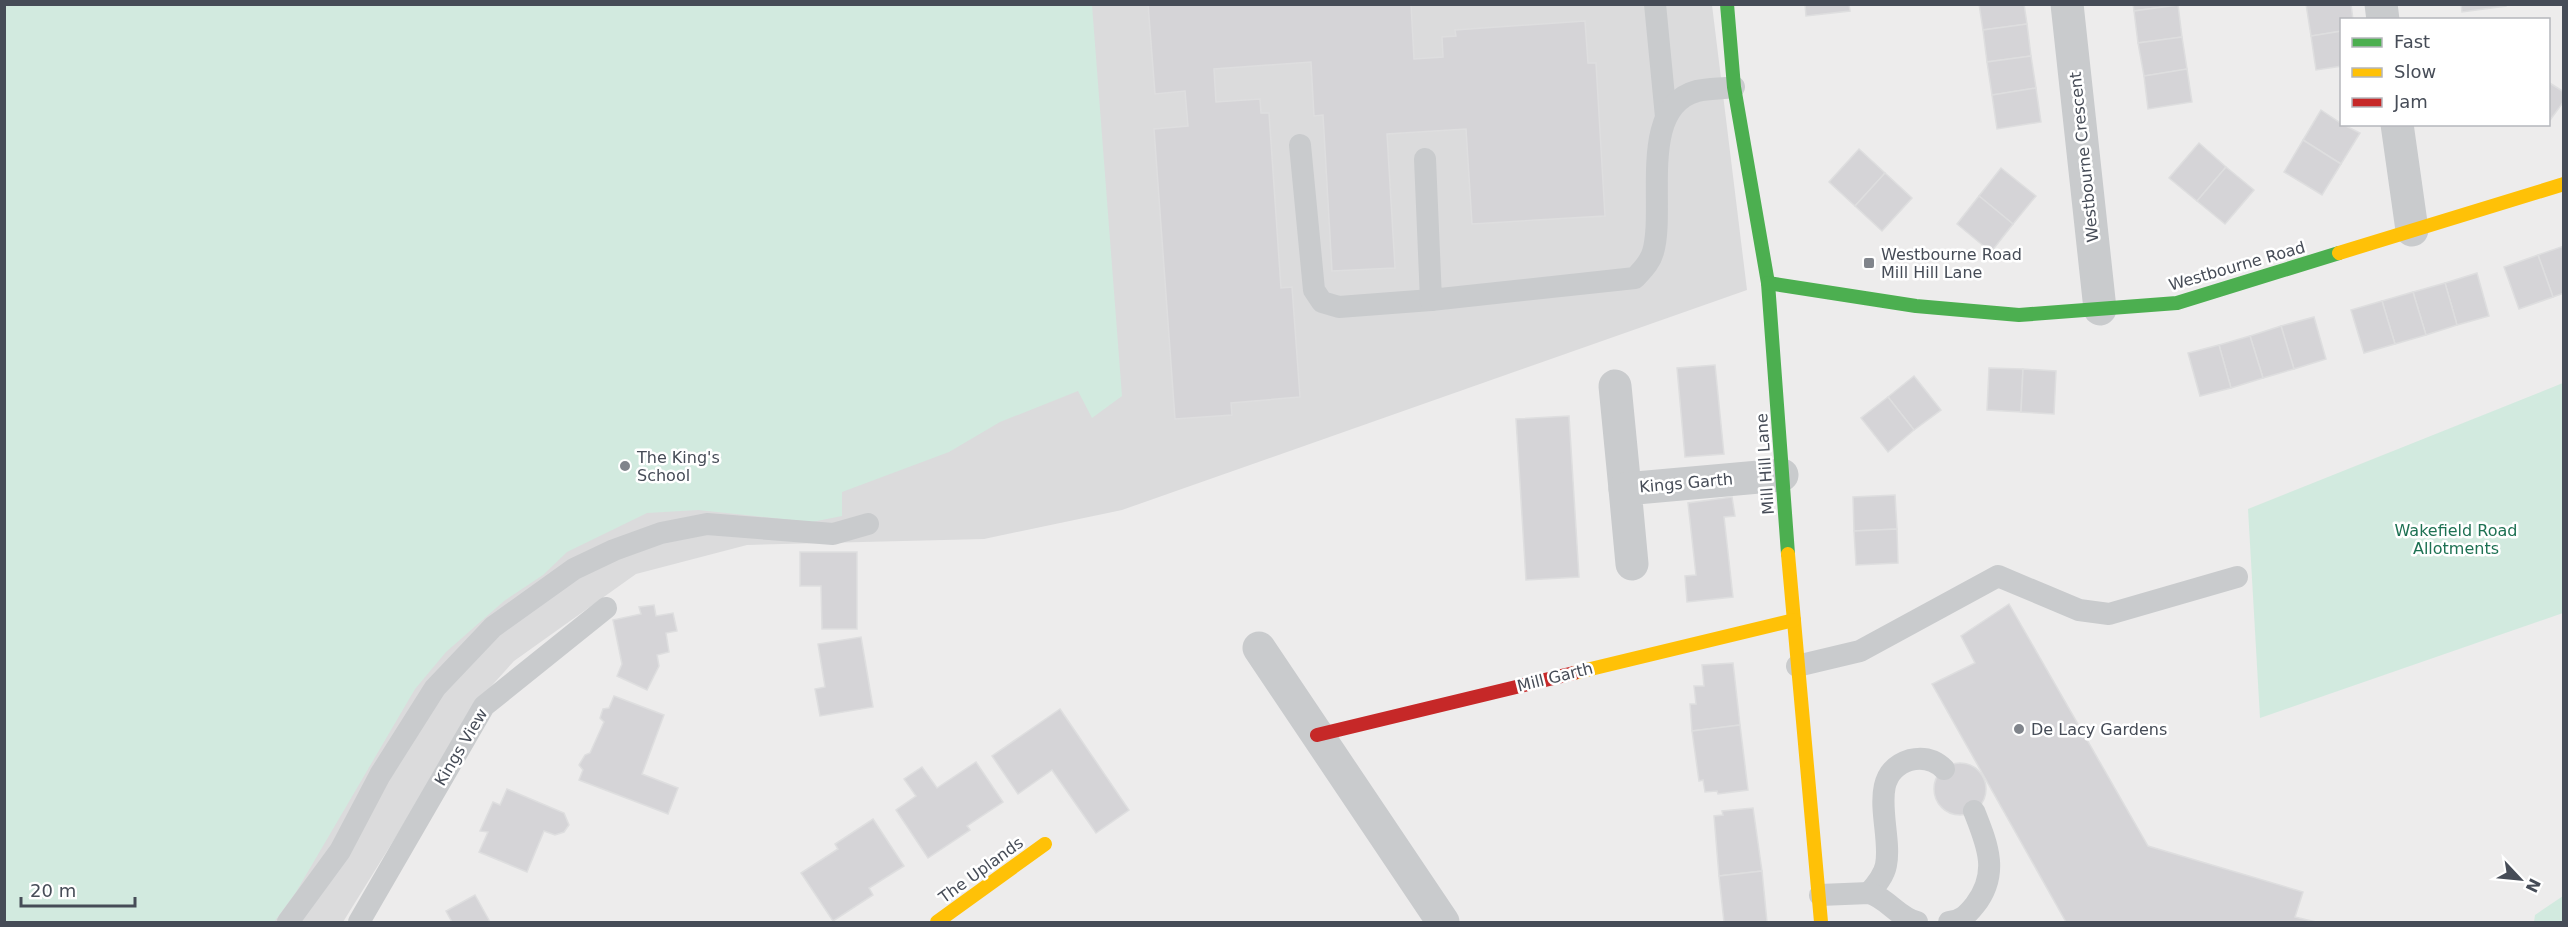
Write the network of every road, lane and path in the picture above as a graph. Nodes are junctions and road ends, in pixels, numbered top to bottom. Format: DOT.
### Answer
graph roads {
  1 [pos="1655,4"];
  2 [pos="1727,4"];
  3 [pos="2067,4"];
  4 [pos="1734,87"];
  5 [pos="1666,117"];
  6 [pos="2397,126"];
  7 [pos="1300,145"];
  8 [pos="1425,159"];
  9 [pos="2564,183"];
  10 [pos="2412,230"];
  11 [pos="1768,283"];
  12 [pos="1431,300"];
  13 [pos="2100,309"];
  14 [pos="1615,386"];
  15 [pos="1782,475"];
  16 [pos="1625,489"];
  17 [pos="868,525"];
  18 [pos="1632,564"];
  19 [pos="2237,577"];
  20 [pos="606,608"];
  21 [pos="1794,620"];
  22 [pos="1259,648"];
  23 [pos="1797,666"];
  24 [pos="1317,735"];
  25 [pos="1944,769"];
  26 [pos="1974,811"];
  27 [pos="1045,844"];
  28 [pos="1869,893"];
  29 [pos="1820,895"];
  30 [pos="288,922"];
  31 [pos="359,922"];
  32 [pos="937,922"];
  33 [pos="1443,922"];
  34 [pos="1821,922"];
  35 [pos="1917,922"];
  36 [pos="1949,922"];
  1 -- 5 [label="lane"];
  2 -- 4 [label="street, Mill Hill Lane"];
  3 -- 13 [label="street, Westbourne Crescent"];
  4 -- 5 [label="lane"];
  4 -- 11 [label="street, Mill Hill Lane"];
  5 -- 12 [label="lane"];
  6 -- 10 [label="street"];
  7 -- 12 [label="lane"];
  8 -- 12 [label="lane"];
  9 -- 10 [label="street, Westbourne Road"];
  10 -- 13 [label="street, Westbourne Road"];
  11 -- 13 [label="street, Westbourne Road"];
  11 -- 15 [label="street, Mill Hill Lane"];
  14 -- 16 [label="street, Kings Garth"];
  15 -- 16 [label="street, Kings Garth"];
  15 -- 21 [label="street, Mill Hill Lane"];
  16 -- 18 [label="street, Kings Garth"];
  17 -- 30 [label="lane"];
  19 -- 23 [label="lane"];
  20 -- 31 [label="lane, Kings View"];
  21 -- 23 [label="street, Mill Hill Lane"];
  21 -- 24 [label="street, Mill Garth"];
  22 -- 24 [label="street"];
  23 -- 29 [label="street, Mill Hill Lane"];
  24 -- 33 [label="street"];
  25 -- 28 [label="lane"];
  26 -- 36 [label="lane"];
  27 -- 32 [label="street, The Uplands"];
  28 -- 29 [label="lane"];
  28 -- 35 [label="lane"];
  29 -- 34 [label="street, Mill Hill Lane"];
}
